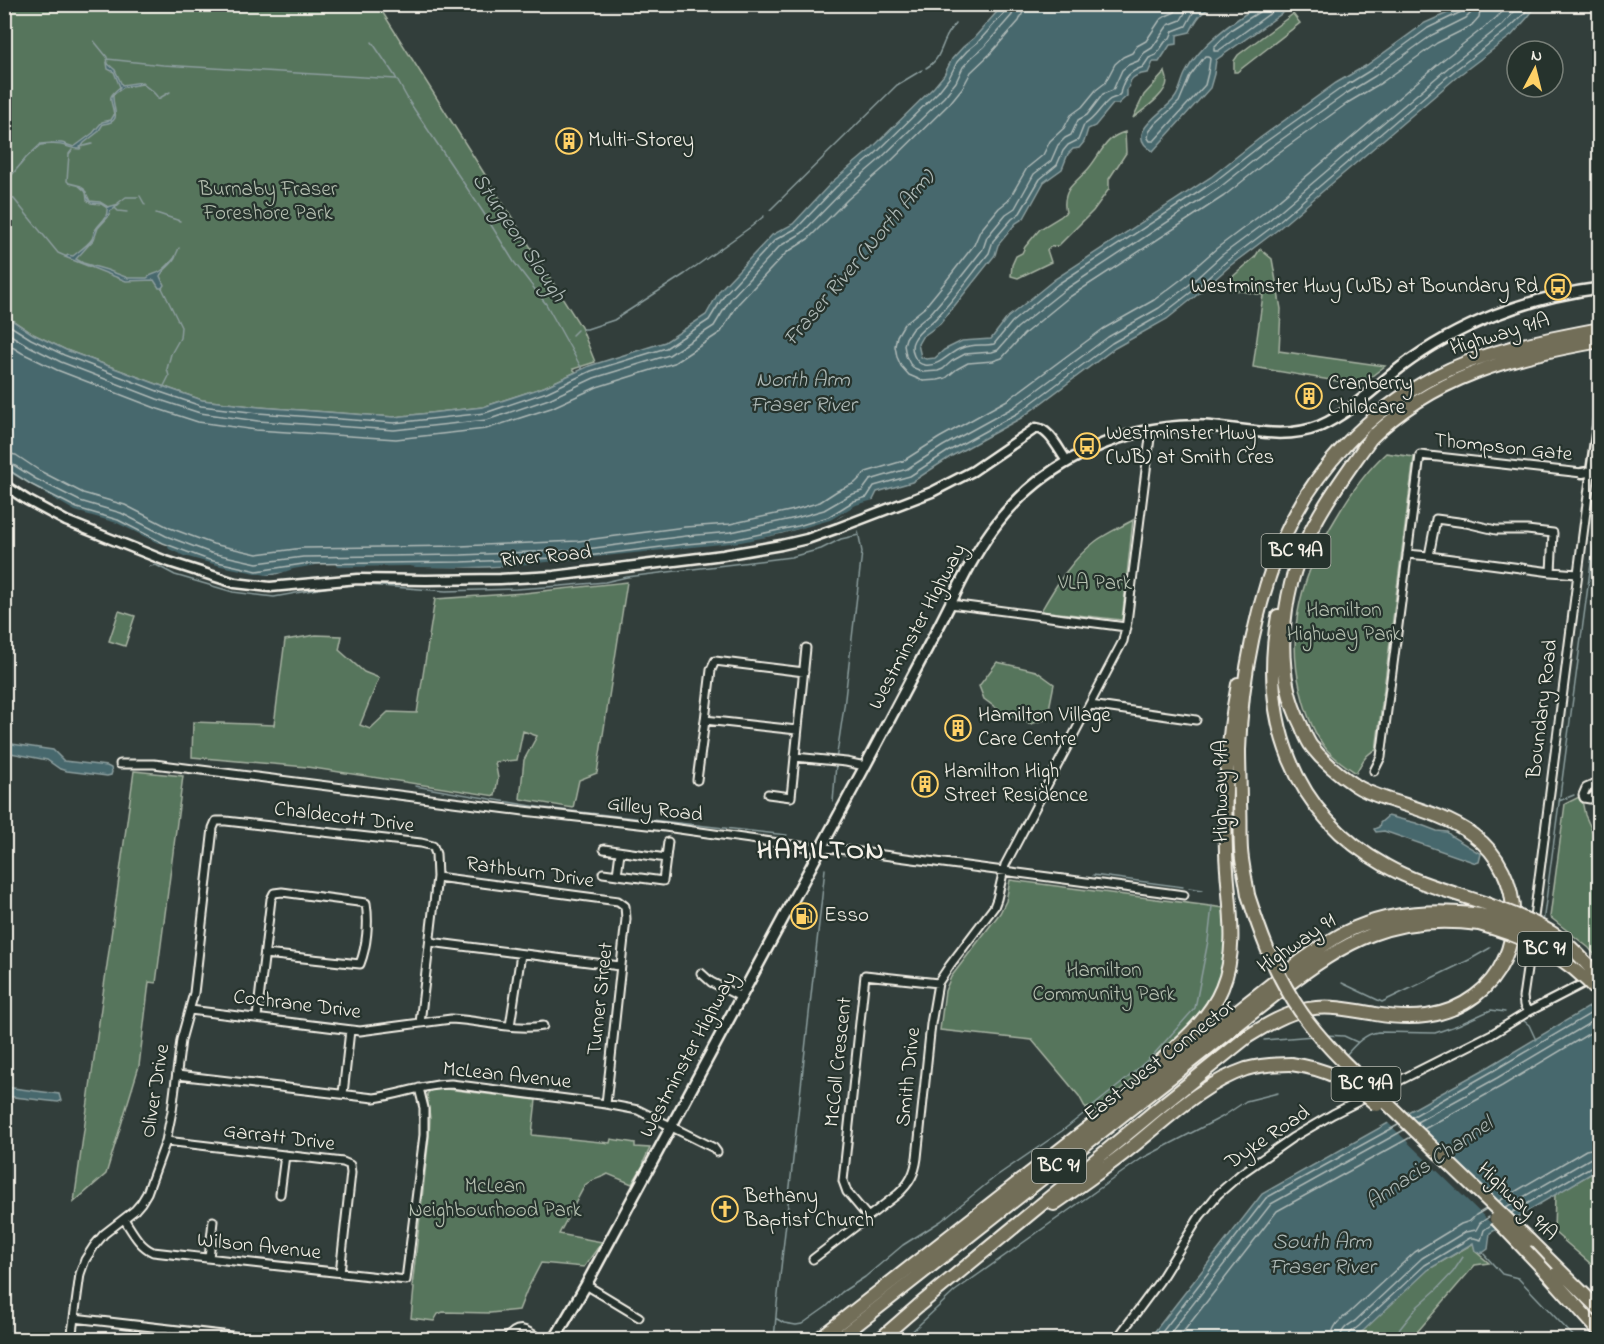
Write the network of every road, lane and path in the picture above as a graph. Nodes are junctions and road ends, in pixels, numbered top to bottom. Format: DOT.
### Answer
graph roads {
  1 [pos="1599,281"];
  2 [pos="1595,288"];
  3 [pos="1597,335"];
  4 [pos="1599,408"];
  5 [pos="1151,430"];
  6 [pos="1373,435"];
  7 [pos="1594,446"];
  8 [pos="1599,457"];
  9 [pos="1067,461"];
  10 [pos="1599,465"];
  11 [pos="1591,472"];
  12 [pos="4,485"];
  13 [pos="1407,554"];
  14 [pos="1429,556"];
  15 [pos="1551,572"];
  16 [pos="1578,574"];
  17 [pos="950,604"];
  18 [pos="1258,615"];
  19 [pos="1126,627"];
  20 [pos="806,648"];
  21 [pos="804,672"];
  22 [pos="1090,705"];
  23 [pos="705,720"];
  24 [pos="1196,720"];
  25 [pos="797,730"];
  26 [pos="795,757"];
  27 [pos="120,764"];
  28 [pos="865,766"];
  29 [pos="1374,771"];
  30 [pos="697,780"];
  31 [pos="1599,782"];
  32 [pos="1599,791"];
  33 [pos="768,794"];
  34 [pos="216,821"];
  35 [pos="668,842"];
  36 [pos="821,848"];
  37 [pos="604,849"];
  38 [pos="620,852"];
  39 [pos="666,858"];
  40 [pos="1003,872"];
  41 [pos="603,873"];
  42 [pos="617,875"];
  43 [pos="437,877"];
  44 [pos="1184,894"];
  45 [pos="618,901"];
  46 [pos="1480,920"];
  47 [pos="430,942"];
  48 [pos="265,954"];
  49 [pos="520,954"];
  50 [pos="620,966"];
  51 [pos="701,973"];
  52 [pos="1597,975"];
  53 [pos="938,983"];
  54 [pos="1280,991"];
  55 [pos="1599,994"];
  56 [pos="741,997"];
  57 [pos="190,1010"];
  58 [pos="1528,1012"];
  59 [pos="256,1017"];
  60 [pos="420,1023"];
  61 [pos="510,1026"];
  62 [pos="543,1026"];
  63 [pos="350,1030"];
  64 [pos="177,1075"];
  65 [pos="419,1088"];
  66 [pos="343,1094"];
  67 [pos="606,1104"];
  68 [pos="671,1127"];
  69 [pos="166,1141"];
  70 [pos="1061,1149"];
  71 [pos="717,1152"];
  72 [pos="285,1155"];
  73 [pos="280,1194"];
  74 [pos="868,1218"];
  75 [pos="124,1219"];
  76 [pos="213,1221"];
  77 [pos="995,1243"];
  78 [pos="209,1258"];
  79 [pos="813,1259"];
  80 [pos="1552,1270"];
  81 [pos="340,1273"];
  82 [pos="586,1285"];
  83 [pos="1599,1310"];
  84 [pos="639,1317"];
  85 [pos="74,1318"];
  86 [pos="1599,1320"];
  87 [pos="1599,1332"];
  88 [pos="263,1339"];
  89 [pos="71,1340"];
  90 [pos="506,1340"];
  91 [pos="542,1340"];
  92 [pos="554,1340"];
  93 [pos="817,1340"];
  94 [pos="837,1340"];
  95 [pos="879,1340"];
  96 [pos="1116,1340"];
  1 -- 2 [label="main road"];
  2 -- 5 [label="main road, Westminster Highway"];
  3 -- 6 [label="highway, Highway 91A / BC 91A"];
  3 -- 18 [label="highway, Highway 91A / BC 91A"];
  4 -- 7 [label="street, Boundary Road"];
  5 -- 9 [label="main road, Westminster Highway"];
  5 -- 19 [label="street, Smith Drive"];
  6 -- 52 [label="highway, Highway 91A / BC 91A, bridge"];
  6 -- 77 [label="highway"];
  7 -- 8 [label="street"];
  7 -- 11 [label="street, Boundary Road"];
  9 -- 12 [label="street, River Road"];
  9 -- 17 [label="main road, Westminster Highway"];
  10 -- 11 [label="street"];
  11 -- 13 [label="street, Thompson Gate"];
  11 -- 16 [label="street, Boundary Road"];
  13 -- 14 [label="street"];
  13 -- 29 [label="street"];
  14 -- 15 [label="street"];
  14 -- 15 [label="street"];
  15 -- 16 [label="street"];
  16 -- 58 [label="street, Boundary Road"];
  17 -- 19 [label="street"];
  17 -- 28 [label="main road, Westminster Highway"];
  18 -- 70 [label="highway"];
  18 -- 80 [label="highway, Highway 91A / BC 91A, bridge"];
  19 -- 22 [label="street, Smith Drive"];
  20 -- 21 [label="street"];
  21 -- 23 [label="street"];
  21 -- 25 [label="street"];
  22 -- 24 [label="street"];
  22 -- 40 [label="street, Smith Drive"];
  23 -- 25 [label="street"];
  23 -- 30 [label="street"];
  25 -- 26 [label="street"];
  26 -- 28 [label="street"];
  26 -- 33 [label="street"];
  27 -- 36 [label="street, Gilley Road"];
  28 -- 36 [label="main road, Westminster Highway"];
  31 -- 32 [label="street"];
  34 -- 43 [label="street, Chaldecott Drive"];
  34 -- 57 [label="street, Oliver Drive"];
  35 -- 39 [label="street"];
  36 -- 40 [label="street, Gilley Road"];
  36 -- 56 [label="main road, Westminster Highway"];
  37 -- 38 [label="street"];
  38 -- 39 [label="street"];
  38 -- 42 [label="street"];
  39 -- 42 [label="street"];
  40 -- 44 [label="street, Gilley Road"];
  40 -- 53 [label="street, Smith Drive"];
  41 -- 42 [label="street"];
  43 -- 45 [label="street, Rathburn Drive"];
  43 -- 47 [label="street, Chaldecott Drive"];
  45 -- 50 [label="street, Turner Street"];
  46 -- 52 [label="highway, Highway 91 / BC 91, bridge"];
  46 -- 54 [label="highway, Highway 91 / BC 91"];
  46 -- 55 [label="highway, Highway 91 / BC 91, bridge"];
  46 -- 70 [label="highway, Highway 91 / BC 91"];
  47 -- 49 [label="street"];
  47 -- 60 [label="street, Chaldecott Drive"];
  48 -- 48 [label="street"];
  48 -- 59 [label="street"];
  49 -- 50 [label="street"];
  49 -- 61 [label="street"];
  50 -- 67 [label="street, Turner Street"];
  51 -- 56 [label="street"];
  52 -- 58 [label="street, Dyke Road"];
  53 -- 74 [label="street, Smith Drive"];
  53 -- 74 [label="street, McColl Crescent"];
  54 -- 94 [label="highway, East-West Connector / BC 91"];
  56 -- 68 [label="main road, Westminster Highway"];
  57 -- 59 [label="street, Cochrane Drive"];
  57 -- 64 [label="street, Oliver Drive"];
  58 -- 96 [label="street, Dyke Road"];
  59 -- 63 [label="street, Cochrane Drive"];
  60 -- 61 [label="street, Cochrane Drive"];
  60 -- 63 [label="street, Cochrane Drive"];
  61 -- 62 [label="street, Cochrane Drive"];
  63 -- 66 [label="street"];
  64 -- 66 [label="street, McLean Avenue"];
  64 -- 69 [label="street, Oliver Drive"];
  65 -- 66 [label="street, McLean Avenue"];
  65 -- 67 [label="street, McLean Avenue"];
  65 -- 81 [label="street, Wilson Avenue"];
  67 -- 68 [label="street, McLean Avenue"];
  68 -- 71 [label="street, McLean Avenue"];
  68 -- 82 [label="main road, Westminster Highway"];
  69 -- 72 [label="street, Garratt Drive"];
  69 -- 75 [label="street, Oliver Drive"];
  70 -- 93 [label="highway, BC 91"];
  72 -- 73 [label="street"];
  72 -- 81 [label="street, Garratt Drive"];
  74 -- 79 [label="street, Smith Drive"];
  75 -- 78 [label="street, Wilson Avenue"];
  75 -- 85 [label="street, Oliver Drive"];
  76 -- 78 [label="street"];
  77 -- 80 [label="highway, bridge"];
  77 -- 95 [label="highway"];
  78 -- 81 [label="street, Wilson Avenue"];
  80 -- 83 [label="highway, Highway 91A / BC 91A"];
  80 -- 86 [label="highway"];
  80 -- 87 [label="highway"];
  82 -- 84 [label="street"];
  82 -- 92 [label="main road, Westminster Highway"];
  85 -- 88 [label="street"];
  85 -- 89 [label="street, Oliver Drive"];
  90 -- 91 [label="street"];
}
